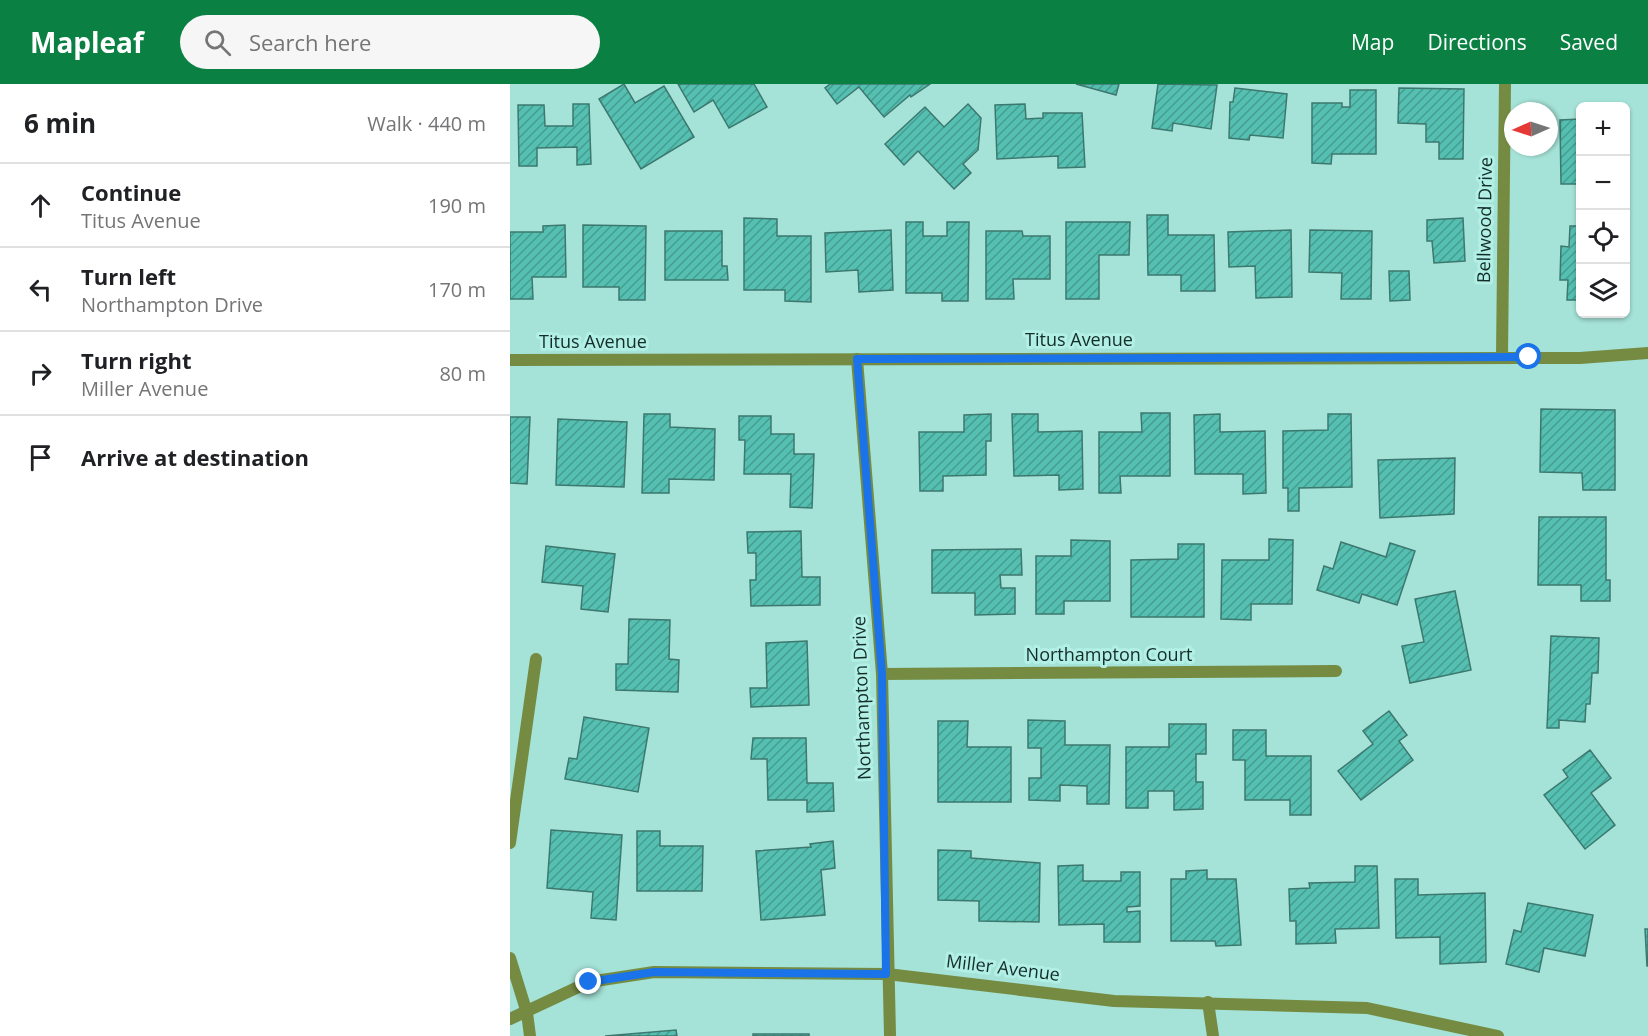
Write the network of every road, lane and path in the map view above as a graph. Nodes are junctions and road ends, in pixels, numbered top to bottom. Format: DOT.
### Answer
graph roads {
  1 [pos="1505,84"];
  2 [pos="1648,353"];
  3 [pos="1502,356"];
  4 [pos="857,359"];
  5 [pos="510,360"];
  6 [pos="536,659"];
  7 [pos="1336,670"];
  8 [pos="882,674"];
  9 [pos="510,843"];
  10 [pos="510,958"];
  11 [pos="886,974"];
  12 [pos="1208,1002"];
  13 [pos="527,1013"];
  14 [pos="510,1019"];
  15 [pos="530,1036"];
  16 [pos="890,1036"];
  17 [pos="1213,1036"];
  18 [pos="1498,1036"];
  1 -- 3 [label="street, Bellwood Drive"];
  2 -- 3 [label="street, Titus Avenue"];
  3 -- 4 [label="street, Titus Avenue"];
  4 -- 5 [label="street, Titus Avenue"];
  4 -- 8 [label="street, Northampton Drive"];
  6 -- 9 [label="street"];
  7 -- 8 [label="street, Northampton Court"];
  8 -- 11 [label="street, Northampton Drive"];
  10 -- 13 [label="street"];
  11 -- 12 [label="street, Miller Avenue"];
  11 -- 13 [label="street, Miller Avenue"];
  11 -- 16 [label="street, Northampton Drive"];
  12 -- 17 [label="street"];
  12 -- 18 [label="street, Miller Avenue"];
  13 -- 14 [label="street, Miller Avenue"];
  13 -- 15 [label="street"];
}
